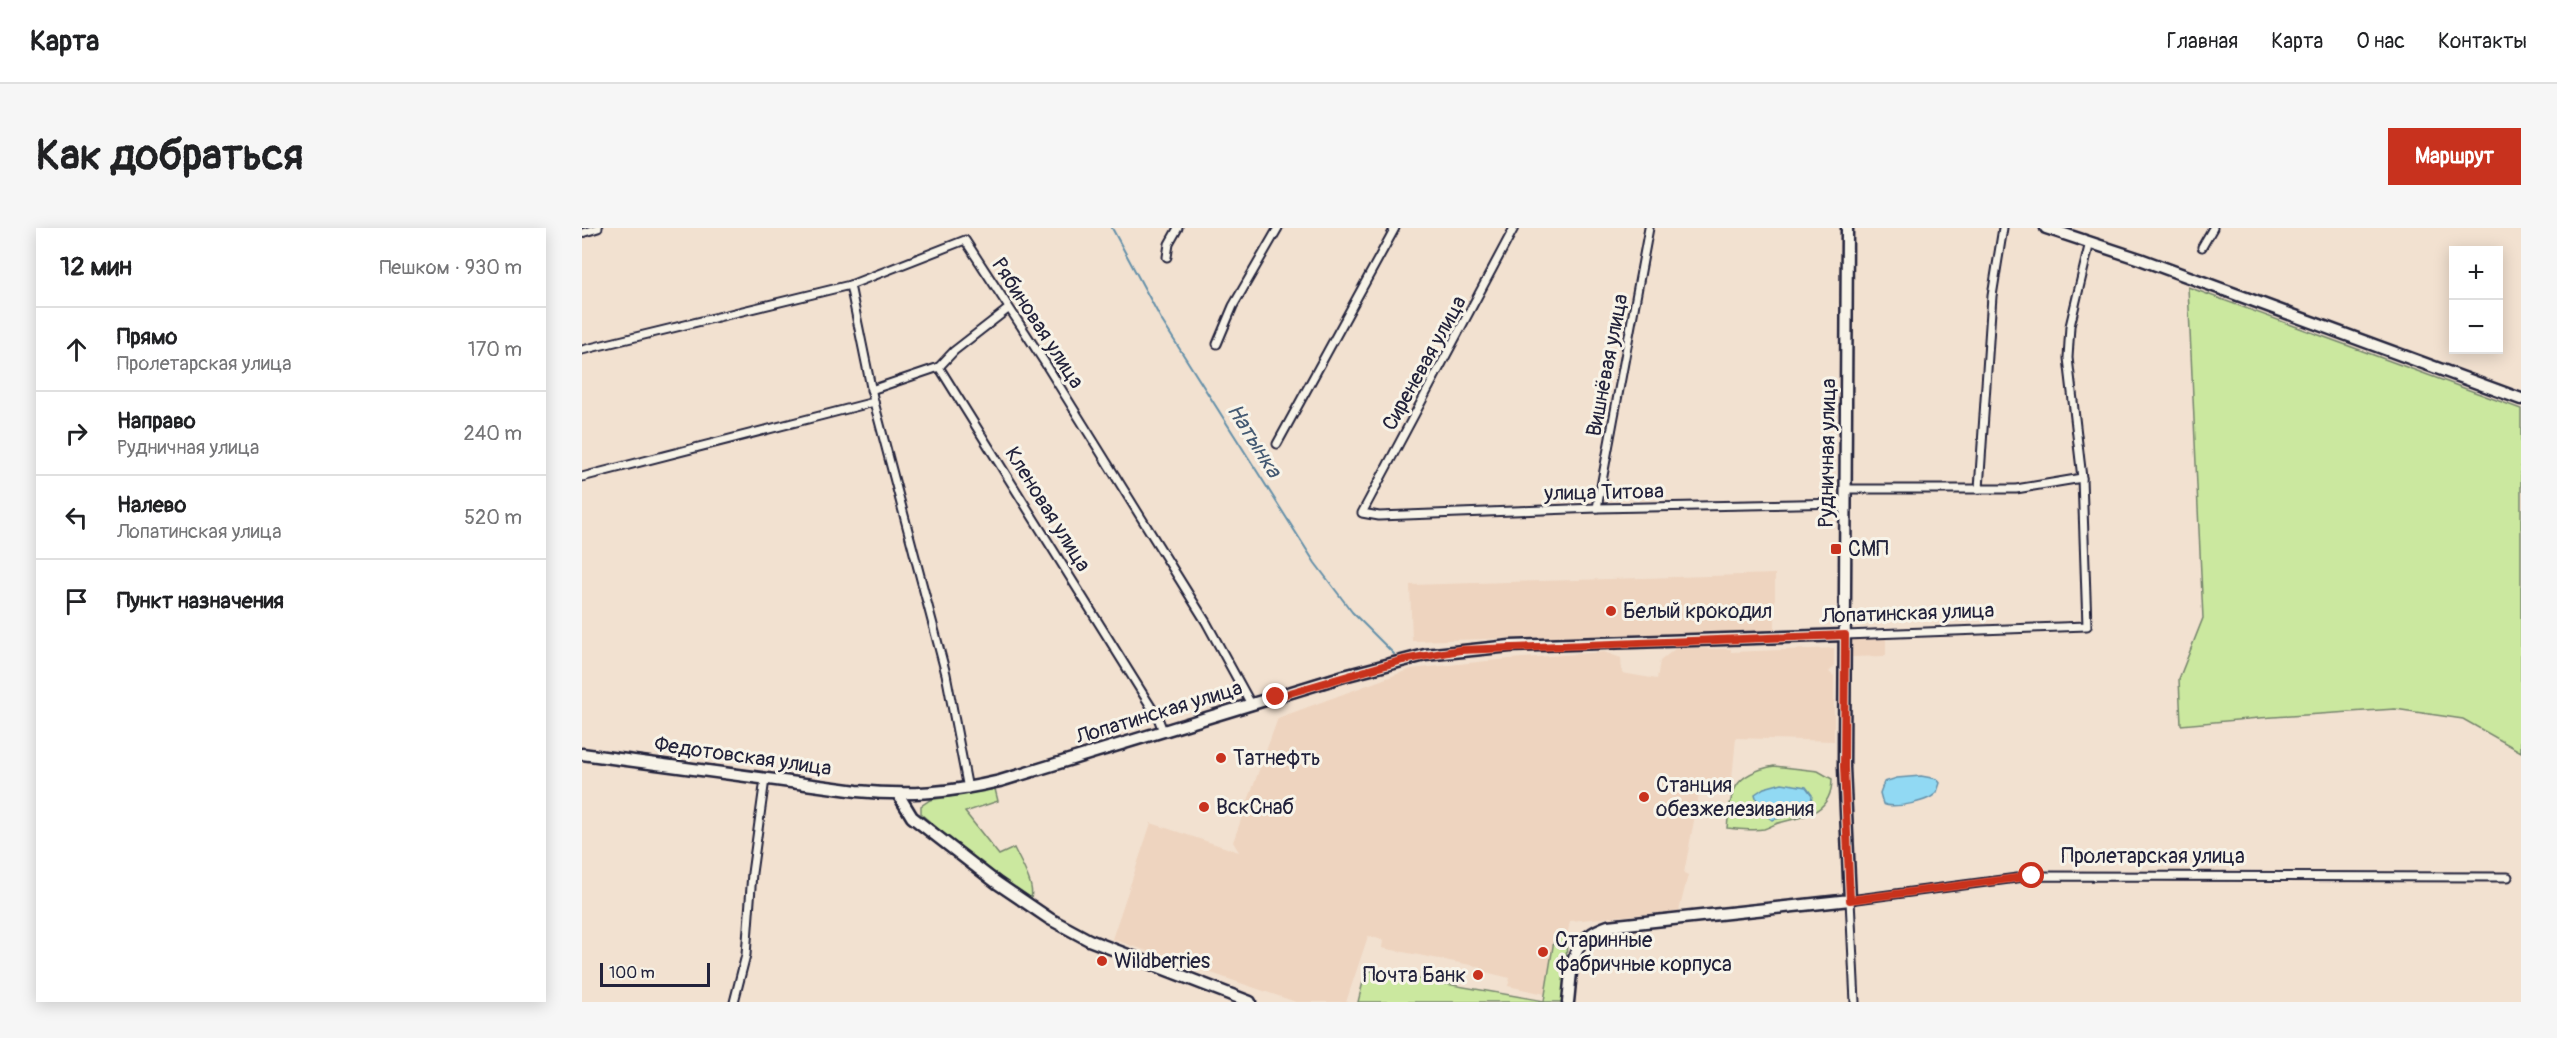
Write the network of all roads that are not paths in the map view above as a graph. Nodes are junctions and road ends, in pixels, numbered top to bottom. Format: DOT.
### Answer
graph roads {
  1 [pos="598,228"];
  2 [pos="1178,228"];
  3 [pos="1278,228"];
  4 [pos="1395,228"];
  5 [pos="1514,228"];
  6 [pos="1649,228"];
  7 [pos="1847,228"];
  8 [pos="2003,228"];
  9 [pos="2046,228"];
  10 [pos="2213,228"];
  11 [pos="582,232"];
  12 [pos="2090,242"];
  13 [pos="2202,247"];
  14 [pos="1167,257"];
  15 [pos="850,285"];
  16 [pos="1008,309"];
  17 [pos="1217,344"];
  18 [pos="582,350"];
  19 [pos="939,367"];
  20 [pos="872,390"];
  21 [pos="2521,399"];
  22 [pos="874,402"];
  23 [pos="1277,444"];
  24 [pos="582,477"];
  25 [pos="2082,478"];
  26 [pos="1847,489"];
  27 [pos="1979,489"];
  28 [pos="1846,503"];
  29 [pos="1597,508"];
  30 [pos="1362,513"];
  31 [pos="1845,635"];
  32 [pos="1251,704"];
  33 [pos="1163,731"];
  34 [pos="582,754"];
  35 [pos="765,779"];
  36 [pos="968,789"];
  37 [pos="898,794"];
  38 [pos="2508,877"];
  39 [pos="1850,900"];
  40 [pos="734,1002"];
  41 [pos="1248,1002"];
  42 [pos="1568,1002"];
  43 [pos="1855,1002"];
  1 -- 11 [label="street"];
  2 -- 14 [label="street"];
  3 -- 17 [label="street"];
  4 -- 23 [label="street"];
  5 -- 30 [label="street, Сиреневая улица"];
  6 -- 29 [label="street, Вишнёвая улица"];
  7 -- 26 [label="main road, Рудничная улица"];
  8 -- 27 [label="street"];
  9 -- 12 [label="main road"];
  10 -- 13 [label="street"];
  12 -- 21 [label="main road"];
  12 -- 25 [label="street, Лопатинская улица"];
  15 -- 16 [label="street, Рябиновая улица"];
  15 -- 18 [label="street, Рябиновая улица"];
  15 -- 20 [label="street"];
  16 -- 19 [label="street"];
  16 -- 32 [label="street, Рябиновая улица"];
  19 -- 20 [label="street"];
  19 -- 33 [label="street, Кленовая улица"];
  20 -- 22 [label="street"];
  22 -- 24 [label="street"];
  22 -- 36 [label="street"];
  25 -- 27 [label="street"];
  25 -- 31 [label="street, Лопатинская улица"];
  26 -- 27 [label="street"];
  26 -- 28 [label="main road, Рудничная улица"];
  28 -- 29 [label="street, улица Титова"];
  28 -- 31 [label="main road, Рудничная улица"];
  29 -- 30 [label="street, улица Титова"];
  31 -- 32 [label="main road, Лопатинская улица"];
  31 -- 39 [label="main road, Рудничная улица"];
  32 -- 33 [label="main road, Лопатинская улица"];
  33 -- 36 [label="main road, Лопатинская улица"];
  34 -- 35 [label="main road, Федотовская улица"];
  35 -- 37 [label="main road, Федотовская улица"];
  35 -- 40 [label="street"];
  36 -- 37 [label="main road, Федотовская улица"];
  37 -- 41 [label="main road"];
  38 -- 39 [label="street, Пролетарская улица"];
  39 -- 42 [label="main road, Пролетарская улица"];
  39 -- 43 [label="street, Рудничная улица"];
}
